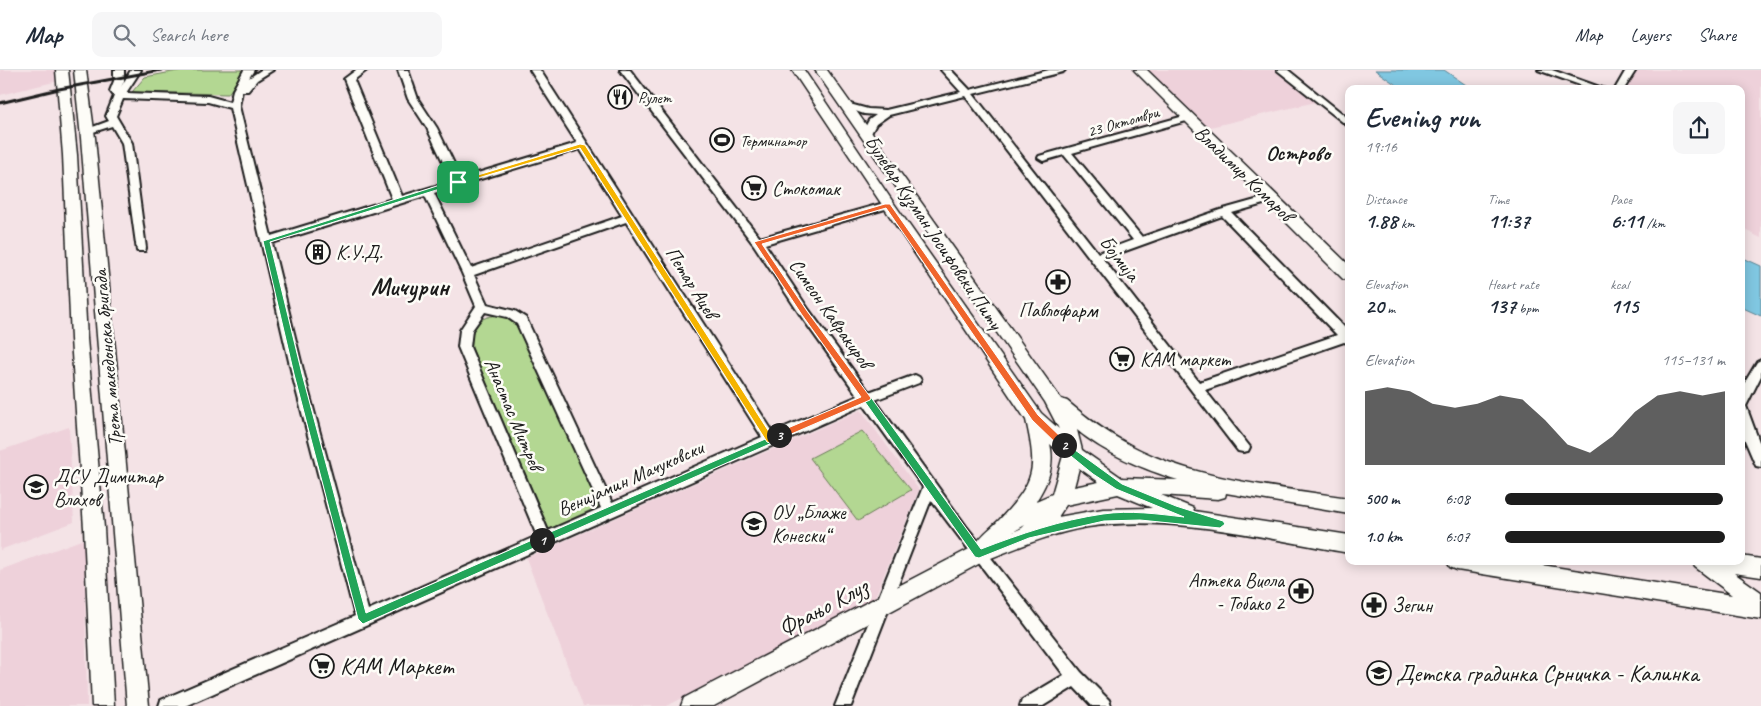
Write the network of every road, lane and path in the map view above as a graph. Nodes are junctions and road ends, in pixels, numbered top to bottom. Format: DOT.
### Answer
graph roads {
  1 [pos="62,70"];
  2 [pos="80,70"];
  3 [pos="120,70"];
  4 [pos="136,70"];
  5 [pos="249,70"];
  6 [pos="268,70"];
  7 [pos="362,70"];
  8 [pos="402,70"];
  9 [pos="535,70"];
  10 [pos="798,70"];
  11 [pos="820,70"];
  12 [pos="946,70"];
  13 [pos="1060,70"];
  14 [pos="1140,70"];
  15 [pos="1282,70"];
  16 [pos="1544,70"];
  17 [pos="1631,70"];
  18 [pos="627,71"];
  19 [pos="1590,85"];
  20 [pos="1622,85"];
  21 [pos="967,92"];
  22 [pos="119,96"];
  23 [pos="236,101"];
  24 [pos="846,106"];
  25 [pos="886,113"];
  26 [pos="1188,118"];
  27 [pos="113,119"];
  28 [pos="1345,121"];
  29 [pos="87,128"];
  30 [pos="866,135"];
  31 [pos="582,145"];
  32 [pos="1066,152"];
  33 [pos="1043,158"];
  34 [pos="458,182"];
  35 [pos="428,191"];
  36 [pos="1270,199"];
  37 [pos="398,200"];
  38 [pos="888,205"];
  39 [pos="1224,212"];
  40 [pos="628,217"];
  41 [pos="1139,240"];
  42 [pos="267,241"];
  43 [pos="758,242"];
  44 [pos="141,248"];
  45 [pos="1094,258"];
  46 [pos="1345,271"];
  47 [pos="468,273"];
  48 [pos="482,307"];
  49 [pos="1345,335"];
  50 [pos="1345,339"];
  51 [pos="1761,365"];
  52 [pos="915,380"];
  53 [pos="1745,382"];
  54 [pos="1196,388"];
  55 [pos="1051,396"];
  56 [pos="867,398"];
  57 [pos="1035,418"];
  58 [pos="1745,428"];
  59 [pos="770,439"];
  60 [pos="1243,447"];
  61 [pos="1073,454"];
  62 [pos="1761,462"];
  63 [pos="930,486"];
  64 [pos="1119,486"];
  65 [pos="1274,495"];
  66 [pos="1062,498"];
  67 [pos="1345,505"];
  68 [pos="609,511"];
  69 [pos="1008,524"];
  70 [pos="1220,524"];
  71 [pos="1029,534"];
  72 [pos="545,539"];
  73 [pos="1345,543"];
  74 [pos="979,554"];
  75 [pos="1482,565"];
  76 [pos="1707,565"];
  77 [pos="1742,565"];
  78 [pos="1761,568"];
  79 [pos="1761,604"];
  80 [pos="883,605"];
  81 [pos="1761,609"];
  82 [pos="363,619"];
  83 [pos="1075,677"];
  84 [pos="103,706"];
  85 [pos="138,706"];
  86 [pos="167,706"];
  87 [pos="692,706"];
  88 [pos="843,706"];
  89 [pos="1028,706"];
  90 [pos="1103,706"];
  1 -- 84 [label="street, Трета македонска бригада"];
  2 -- 29 [label="street, Трета македонска бригада"];
  3 -- 22 [label="street"];
  4 -- 22 [label="street"];
  5 -- 23 [label="street"];
  6 -- 23 [label="street"];
  7 -- 37 [label="street"];
  8 -- 34 [label="street"];
  9 -- 31 [label="street, Петар Ацев"];
  10 -- 38 [label="street, Булевар Кузман Јосифовски Питу"];
  11 -- 24 [label="street, Булевар Кузман Јосифовски Питу"];
  12 -- 21 [label="street, Бојмија"];
  13 -- 21 [label="street"];
  14 -- 26 [label="street, Владимир Комаров"];
  15 -- 28 [label="street"];
  16 -- 19 [label="street"];
  17 -- 20 [label="street"];
  18 -- 43 [label="street, Симеон Кавракиров"];
  21 -- 25 [label="street"];
  21 -- 45 [label="street, Бојмија"];
  22 -- 23 [label="street"];
  22 -- 27 [label="street"];
  23 -- 42 [label="street"];
  24 -- 25 [label="street"];
  24 -- 30 [label="street, Булевар Кузман Јосифовски Питу"];
  25 -- 30 [label="street"];
  26 -- 32 [label="street, 23 Октомври"];
  26 -- 36 [label="street, Владимир Комаров"];
  27 -- 29 [label="street"];
  27 -- 44 [label="street"];
  29 -- 85 [label="street, Трета македонска бригада"];
  30 -- 55 [label="street, Булевар Кузман Јосифовски Питу"];
  31 -- 34 [label="street"];
  31 -- 40 [label="street, Петар Ацев"];
  32 -- 33 [label="street, 23 Октомври"];
  32 -- 41 [label="street, 23 Октомври"];
  34 -- 35 [label="street"];
  35 -- 37 [label="street"];
  35 -- 47 [label="street"];
  36 -- 39 [label="street"];
  36 -- 46 [label="street, Владимир Комаров"];
  37 -- 42 [label="street"];
  38 -- 43 [label="street"];
  38 -- 57 [label="street, Булевар Кузман Јосифовски Питу"];
  39 -- 41 [label="street"];
  39 -- 49 [label="street"];
  40 -- 47 [label="street"];
  40 -- 59 [label="street, Петар Ацев"];
  41 -- 45 [label="street"];
  42 -- 82 [label="street"];
  43 -- 56 [label="street, Симеон Кавракиров"];
  45 -- 54 [label="street, Бојмија"];
  47 -- 48 [label="street"];
  48 -- 68 [label="street"];
  48 -- 72 [label="street, Анастас Митрев"];
  50 -- 54 [label="street"];
  51 -- 53 [label="street"];
  52 -- 56 [label="street, Венијамин Мачуковски"];
  54 -- 60 [label="street, Бојмија"];
  55 -- 61 [label="street, Булевар Кузман Јосифовски Питу"];
  55 -- 65 [label="street, Булевар Кузман Јосифовски Питу"];
  56 -- 59 [label="street, Венијамин Мачуковски"];
  56 -- 63 [label="street, Симеон Кавракиров"];
  57 -- 61 [label="street"];
  57 -- 69 [label="street"];
  58 -- 62 [label="street"];
  59 -- 68 [label="street, Венијамин Мачуковски"];
  61 -- 64 [label="street"];
  61 -- 66 [label="street, Фрањо Клуз"];
  63 -- 74 [label="street, Симеон Кавракиров"];
  63 -- 80 [label="street"];
  64 -- 65 [label="street, Фрањо Клуз"];
  64 -- 66 [label="street, Фрањо Клуз"];
  64 -- 70 [label="street"];
  65 -- 67 [label="street"];
  66 -- 69 [label="street, Фрањо Клуз"];
  66 -- 71 [label="street, Фрањо Клуз"];
  68 -- 72 [label="street, Венијамин Мачуковски"];
  69 -- 74 [label="street, Фрањо Клуз"];
  70 -- 71 [label="street, Фрањо Клуз"];
  70 -- 73 [label="street"];
  71 -- 74 [label="street, Фрањо Клуз"];
  72 -- 82 [label="street, Венијамин Мачуковски"];
  74 -- 80 [label="street, Фрањо Клуз"];
  74 -- 83 [label="street, Симеон Кавракиров"];
  75 -- 81 [label="street"];
  76 -- 79 [label="street"];
  77 -- 78 [label="street"];
  80 -- 87 [label="street, Фрањо Клуз"];
  80 -- 88 [label="street"];
  82 -- 86 [label="street, Венијамин Мачуковски"];
  83 -- 89 [label="street"];
  83 -- 90 [label="street, Симеон Кавракиров"];
}
